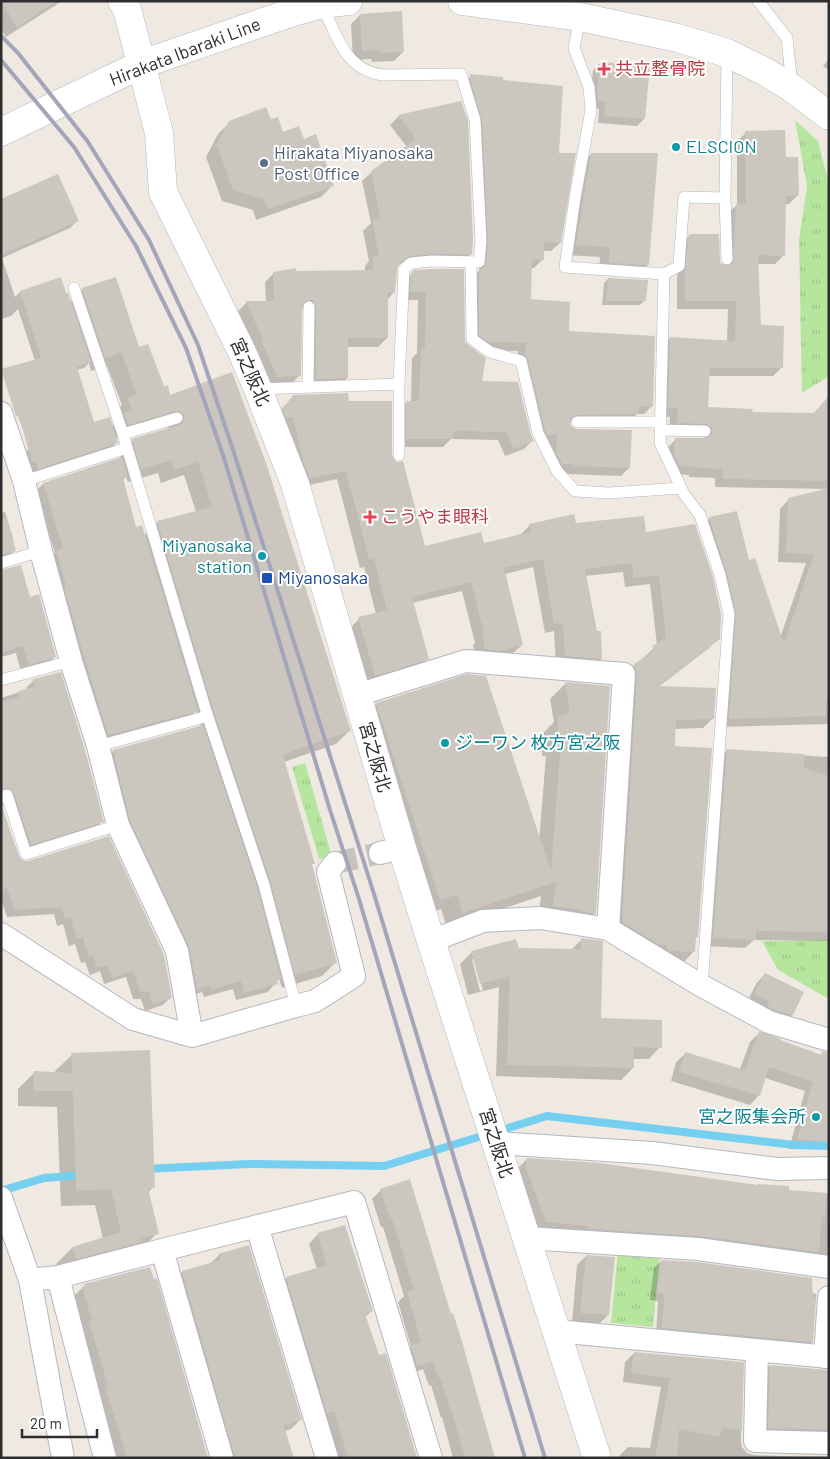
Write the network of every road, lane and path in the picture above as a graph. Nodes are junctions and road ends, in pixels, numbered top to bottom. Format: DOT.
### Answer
graph roads {
  1 [pos="122,1"];
  2 [pos="462,1"];
  3 [pos="758,1"];
  4 [pos="335,3"];
  5 [pos="493,3"];
  6 [pos="580,17"];
  7 [pos="727,53"];
  8 [pos="142,64"];
  9 [pos="792,88"];
  10 [pos="829,116"];
  11 [pos="1,132"];
  12 [pos="725,198"];
  13 [pos="727,259"];
  14 [pos="471,262"];
  15 [pos="664,274"];
  16 [pos="74,288"];
  17 [pos="309,307"];
  18 [pos="399,384"];
  19 [pos="308,387"];
  20 [pos="258,389"];
  21 [pos="1,413"];
  22 [pos="177,418"];
  23 [pos="577,422"];
  24 [pos="660,426"];
  25 [pos="705,431"];
  26 [pos="123,434"];
  27 [pos="128,448"];
  28 [pos="399,454"];
  29 [pos="24,481"];
  30 [pos="681,488"];
  31 [pos="41,551"];
  32 [pos="1,563"];
  33 [pos="71,660"];
  34 [pos="1,680"];
  35 [pos="357,695"];
  36 [pos="207,714"];
  37 [pos="98,746"];
  38 [pos="1,797"];
  39 [pos="118,825"];
  40 [pos="335,863"];
  41 [pos="608,928"];
  42 [pos="1,934"];
  43 [pos="431,941"];
  44 [pos="702,986"];
  45 [pos="296,1006"];
  46 [pos="192,1036"];
  47 [pos="829,1040"];
  48 [pos="493,1133"];
  49 [pos="829,1168"];
  50 [pos="1,1198"];
  51 [pos="257,1226"];
  52 [pos="527,1238"];
  53 [pos="162,1250"];
  54 [pos="829,1267"];
  55 [pos="58,1277"];
  56 [pos="30,1280"];
  57 [pos="829,1297"];
  58 [pos="556,1330"];
  59 [pos="757,1351"];
  60 [pos="827,1357"];
  61 [pos="829,1443"];
  62 [pos="64,1458"];
  63 [pos="105,1458"];
  64 [pos="222,1458"];
  65 [pos="327,1458"];
  66 [pos="431,1458"];
  67 [pos="597,1458"];
  1 -- 8 [label="street, 宮之阪北"];
  2 -- 5 [label="street"];
  3 -- 9 [label="lane"];
  4 -- 8 [label="street, Hirakata Ibaraki Line"];
  4 -- 14 [label="lane"];
  5 -- 6 [label="street"];
  6 -- 7 [label="street"];
  6 -- 15 [label="lane"];
  7 -- 9 [label="street"];
  7 -- 12 [label="lane"];
  8 -- 11 [label="street, Hirakata Ibaraki Line"];
  8 -- 20 [label="street, 宮之阪北"];
  9 -- 10 [label="street"];
  12 -- 13 [label="lane"];
  12 -- 15 [label="lane"];
  14 -- 18 [label="lane"];
  14 -- 30 [label="lane"];
  15 -- 24 [label="lane"];
  16 -- 26 [label="lane"];
  17 -- 19 [label="lane"];
  18 -- 19 [label="lane"];
  18 -- 28 [label="lane"];
  19 -- 20 [label="lane"];
  20 -- 35 [label="street, 宮之阪北"];
  21 -- 29 [label="street"];
  22 -- 26 [label="lane"];
  23 -- 24 [label="lane"];
  24 -- 25 [label="lane"];
  24 -- 30 [label="lane"];
  26 -- 27 [label="lane"];
  27 -- 29 [label="lane"];
  27 -- 36 [label="lane"];
  29 -- 31 [label="street"];
  30 -- 44 [label="lane"];
  31 -- 32 [label="lane"];
  31 -- 33 [label="street"];
  33 -- 34 [label="lane"];
  33 -- 37 [label="street"];
  35 -- 41 [label="street"];
  35 -- 43 [label="street, 宮之阪北"];
  36 -- 37 [label="lane"];
  36 -- 45 [label="lane"];
  37 -- 39 [label="street"];
  38 -- 39 [label="lane"];
  39 -- 46 [label="street"];
  40 -- 45 [label="street"];
  41 -- 43 [label="street"];
  41 -- 44 [label="street"];
  42 -- 46 [label="street"];
  43 -- 48 [label="street, 宮之阪北"];
  44 -- 47 [label="street"];
  45 -- 46 [label="street"];
  48 -- 49 [label="street"];
  48 -- 52 [label="street, 宮之阪北"];
  50 -- 56 [label="street"];
  51 -- 53 [label="street"];
  51 -- 65 [label="street"];
  51 -- 66 [label="street"];
  52 -- 54 [label="street"];
  52 -- 58 [label="street, 宮之阪北"];
  53 -- 55 [label="street"];
  53 -- 64 [label="street"];
  55 -- 56 [label="street"];
  55 -- 63 [label="street"];
  56 -- 62 [label="street"];
  57 -- 60 [label="street"];
  58 -- 59 [label="street"];
  58 -- 67 [label="street, 宮之阪北"];
  59 -- 60 [label="street"];
  59 -- 61 [label="street"];
}
